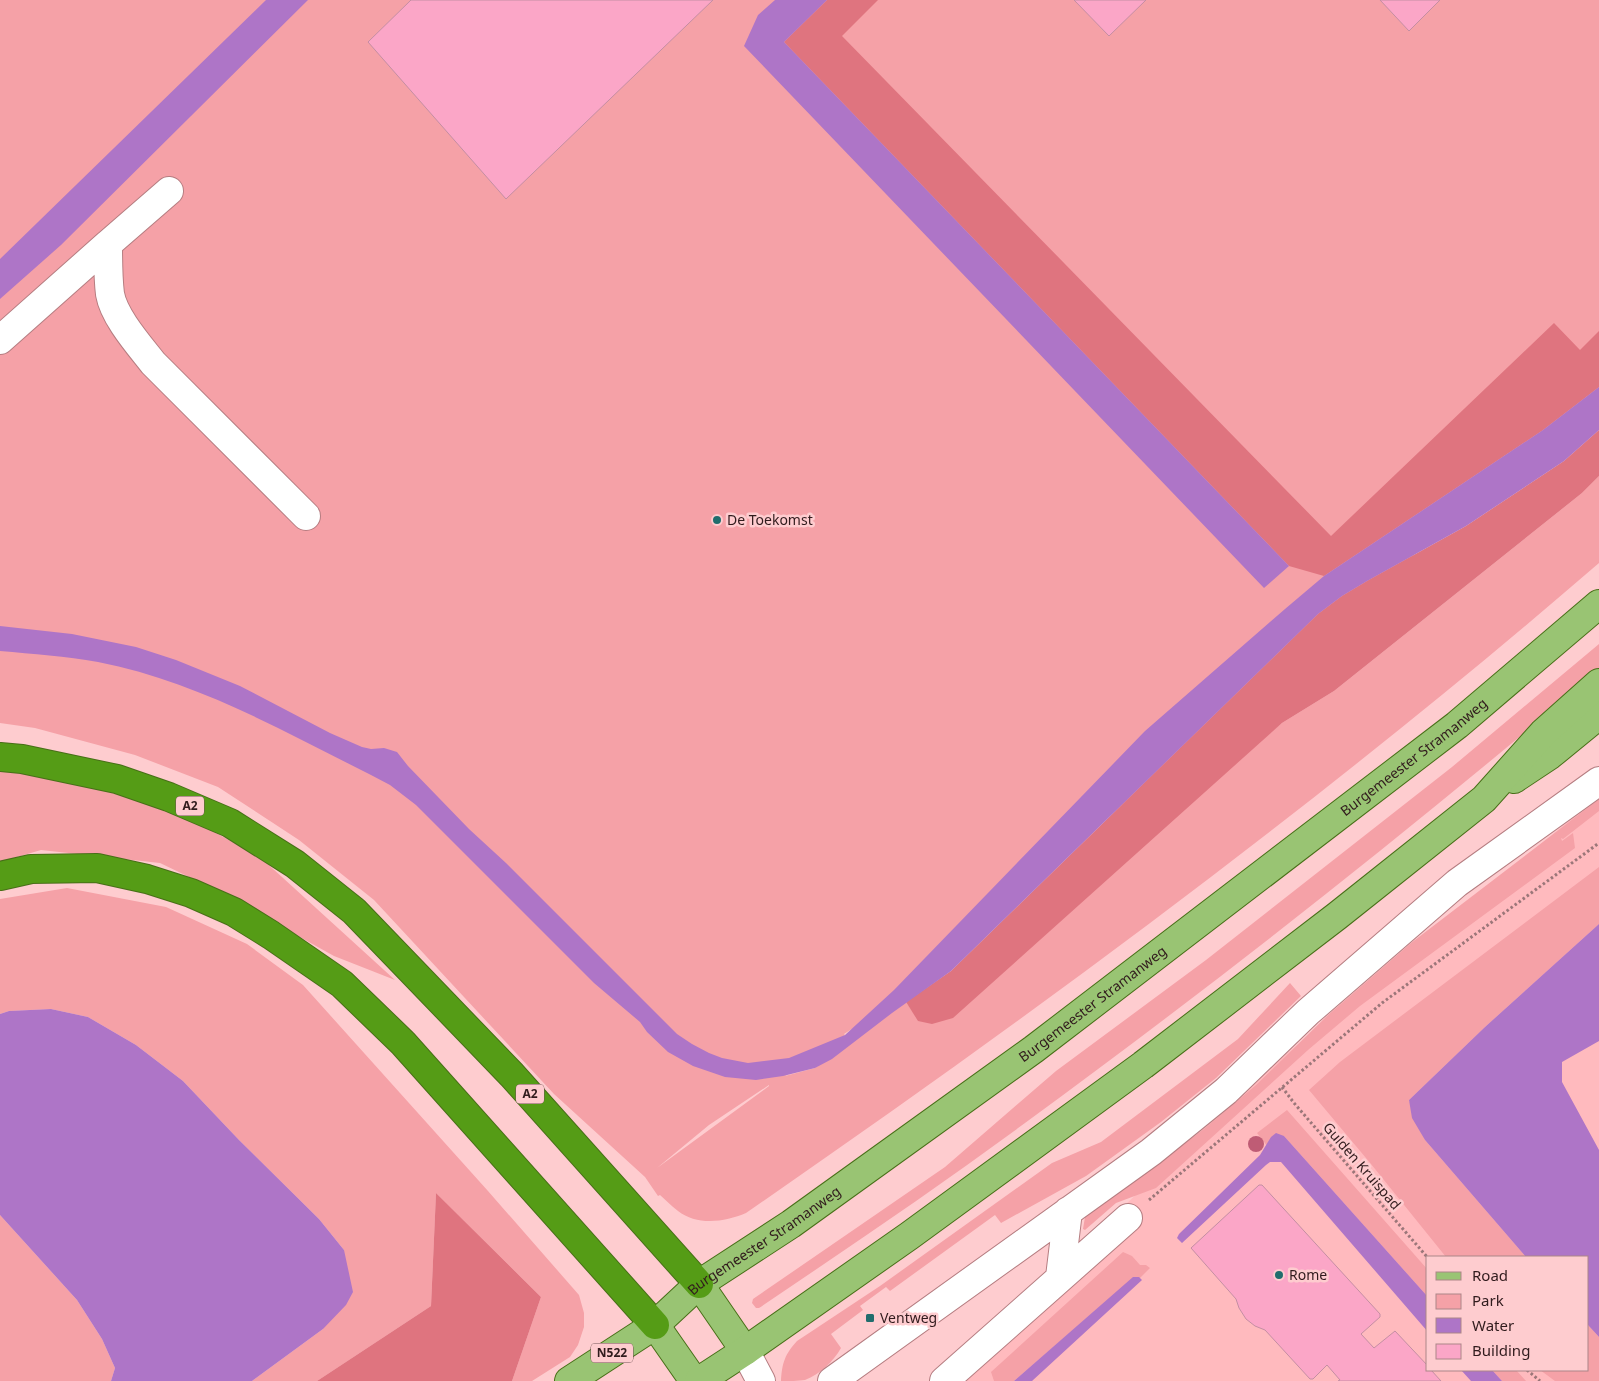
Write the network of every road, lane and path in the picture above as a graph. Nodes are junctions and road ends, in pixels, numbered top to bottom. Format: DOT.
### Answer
graph roads {
  1 [pos="169,191"];
  2 [pos="108,244"];
  3 [pos="0,340"];
  4 [pos="306,516"];
  5 [pos="1599,604"];
  6 [pos="1599,683"];
  7 [pos="1599,715"];
  8 [pos="0,756"];
  9 [pos="1599,781"];
  10 [pos="1484,799"];
  11 [pos="1599,843"];
  12 [pos="0,876"];
  13 [pos="1282,1087"];
  14 [pos="1068,1211"];
  15 [pos="1128,1218"];
  16 [pos="1426,1256"];
  17 [pos="1060,1277"];
  18 [pos="699,1284"];
  19 [pos="655,1325"];
  20 [pos="745,1351"];
  21 [pos="1528,1371"];
  22 [pos="569,1381"];
  23 [pos="694,1381"];
  24 [pos="699,1381"];
  25 [pos="761,1381"];
  26 [pos="832,1381"];
  27 [pos="944,1381"];
  28 [pos="1540,1381"];
  1 -- 2 [label="street"];
  2 -- 3 [label="street"];
  2 -- 4 [label="street"];
  5 -- 18 [label="main road, Burgemeester Stramanweg"];
  6 -- 10 [label="main road"];
  7 -- 10 [label="main road"];
  8 -- 18 [label="highway, A2"];
  9 -- 14 [label="street"];
  10 -- 20 [label="main road"];
  11 -- 13 [label="path"];
  12 -- 19 [label="highway"];
  13 -- 15 [label="path"];
  13 -- 16 [label="path, Gulden Kruispad"];
  14 -- 17 [label="street"];
  14 -- 26 [label="street"];
  15 -- 17 [label="street"];
  17 -- 27 [label="street"];
  18 -- 19 [label="main road, Burgemeester Stramanweg / N522"];
  18 -- 20 [label="main road"];
  19 -- 22 [label="main road, Burgemeester Stramanweg / N522"];
  19 -- 23 [label="main road"];
  20 -- 24 [label="main road"];
  20 -- 25 [label="street"];
  21 -- 28 [label="path"];
}
